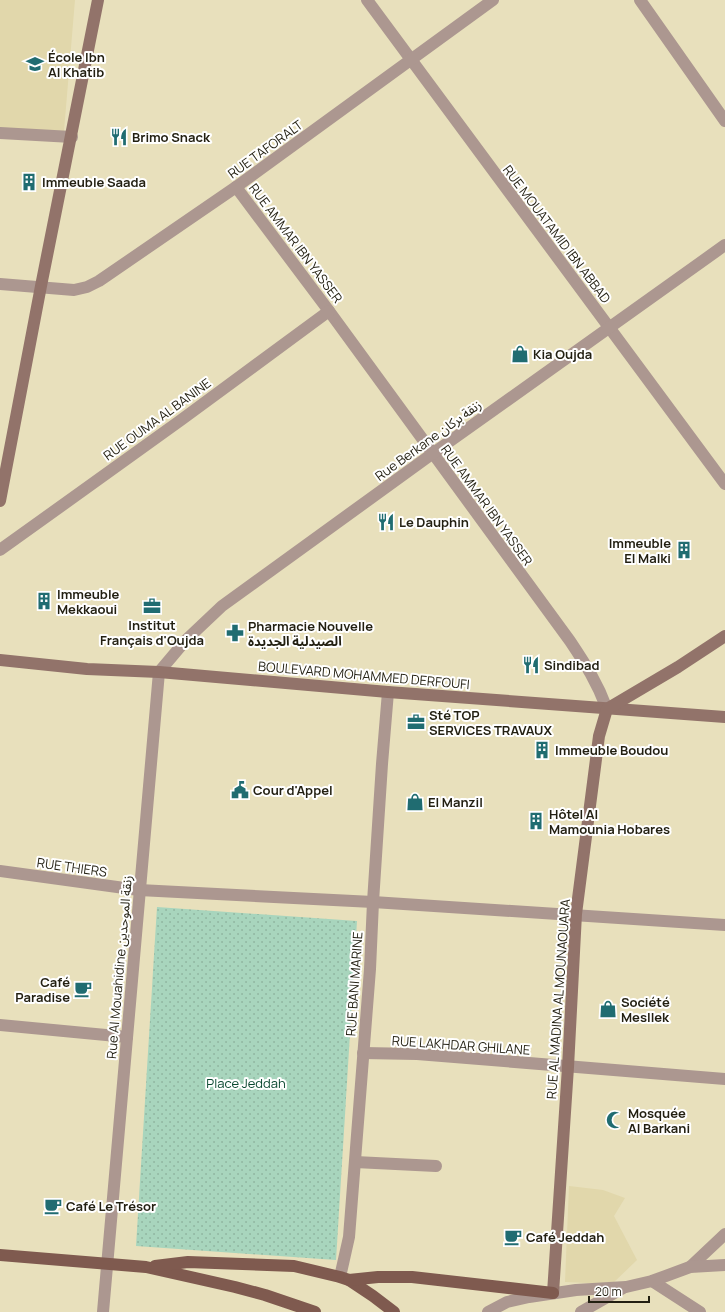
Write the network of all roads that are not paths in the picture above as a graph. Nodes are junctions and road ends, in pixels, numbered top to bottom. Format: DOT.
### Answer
graph roads {
  1 [pos="98,0"];
  2 [pos="367,0"];
  3 [pos="493,0"];
  4 [pos="640,0"];
  5 [pos="410,60"];
  6 [pos="725,121"];
  7 [pos="0,133"];
  8 [pos="72,137"];
  9 [pos="236,187"];
  10 [pos="725,245"];
  11 [pos="0,284"];
  12 [pos="41,286"];
  13 [pos="329,310"];
  14 [pos="609,328"];
  15 [pos="432,454"];
  16 [pos="725,484"];
  17 [pos="0,501"];
  18 [pos="0,550"];
  19 [pos="725,636"];
  20 [pos="0,660"];
  21 [pos="159,672"];
  22 [pos="388,692"];
  23 [pos="607,709"];
  24 [pos="725,717"];
  25 [pos="0,871"];
  26 [pos="139,890"];
  27 [pos="373,902"];
  28 [pos="576,914"];
  29 [pos="725,925"];
  30 [pos="0,1025"];
  31 [pos="127,1037"];
  32 [pos="363,1053"];
  33 [pos="568,1067"];
  34 [pos="725,1079"];
  35 [pos="355,1162"];
  36 [pos="436,1166"];
  37 [pos="725,1234"];
  38 [pos="0,1255"];
  39 [pos="107,1265"];
  40 [pos="725,1265"];
  41 [pos="146,1267"];
  42 [pos="690,1267"];
  43 [pos="344,1278"];
  44 [pos="652,1281"];
  45 [pos="626,1286"];
  46 [pos="553,1293"];
  47 [pos="103,1312"];
  48 [pos="316,1312"];
  49 [pos="394,1312"];
  50 [pos="488,1312"];
  51 [pos="581,1312"];
  52 [pos="700,1312"];
  1 -- 8 [label="street"];
  2 -- 5 [label="street, RUE MOUATAMID IBN ABBAD"];
  3 -- 5 [label="street, RUE TAFORALT"];
  4 -- 6 [label="street"];
  5 -- 9 [label="street, RUE TAFORALT"];
  5 -- 14 [label="street, RUE MOUATAMID IBN ABBAD"];
  7 -- 8 [label="street"];
  8 -- 12 [label="street"];
  9 -- 12 [label="street, RUE TAFORALT"];
  9 -- 13 [label="street, RUE AMMAR IBN YASSER"];
  10 -- 14 [label="street, Rue Berkane زنقة بركان"];
  11 -- 12 [label="street, RUE TAFORALT"];
  12 -- 17 [label="street"];
  13 -- 15 [label="street, RUE AMMAR IBN YASSER"];
  13 -- 18 [label="street, RUE OUMA AL BANINE"];
  14 -- 15 [label="street, Rue Berkane زنقة بركان"];
  14 -- 16 [label="street, RUE MOUATAMID IBN ABBAD"];
  15 -- 21 [label="street, Rue Berkane زنقة بركان"];
  15 -- 23 [label="street, RUE AMMAR IBN YASSER"];
  19 -- 23 [label="street"];
  20 -- 21 [label="street, BOULEVARD MOHAMMED DERFOUFI"];
  21 -- 22 [label="street, BOULEVARD MOHAMMED DERFOUFI"];
  21 -- 26 [label="street, Rue Al Mouahidine زنقة الموحدين"];
  22 -- 23 [label="street, BOULEVARD MOHAMMED DERFOUFI"];
  22 -- 27 [label="street, RUE BANI MARINE"];
  23 -- 24 [label="street, BOULEVARD MOHAMMED DERFOUFI"];
  23 -- 28 [label="street, RUE AL MADINA AL MOUNAOUARA"];
  25 -- 26 [label="street, RUE THIERS"];
  26 -- 27 [label="street, RUE THIERS"];
  26 -- 31 [label="street, Rue Al Mouahidine زنقة الموحدين"];
  27 -- 28 [label="street, RUE THIERS"];
  27 -- 32 [label="street, RUE BANI MARINE"];
  28 -- 29 [label="street, RUE THIERS"];
  28 -- 33 [label="street, RUE AL MADINA AL MOUNAOUARA"];
  30 -- 31 [label="street"];
  31 -- 39 [label="street, Rue Al Mouahidine زنقة الموحدين"];
  32 -- 33 [label="street, RUE LAKHDAR GHILANE"];
  32 -- 35 [label="street, RUE BANI MARINE"];
  33 -- 34 [label="street, RUE LAKHDAR GHILANE"];
  33 -- 46 [label="street, RUE AL MADINA AL MOUNAOUARA"];
  35 -- 36 [label="street"];
  35 -- 43 [label="street, RUE BANI MARINE"];
  37 -- 42 [label="street"];
  38 -- 39 [label="main road"];
  39 -- 41 [label="main road"];
  39 -- 47 [label="street, Rue Al Mouahidine زنقة الموحدين"];
  40 -- 42 [label="street"];
  41 -- 43 [label="main road"];
  41 -- 48 [label="main road"];
  42 -- 44 [label="street"];
  43 -- 46 [label="main road"];
  43 -- 49 [label="main road"];
  44 -- 45 [label="street"];
  44 -- 52 [label="street"];
  45 -- 46 [label="street"];
  45 -- 51 [label="street"];
  46 -- 50 [label="street"];
}
